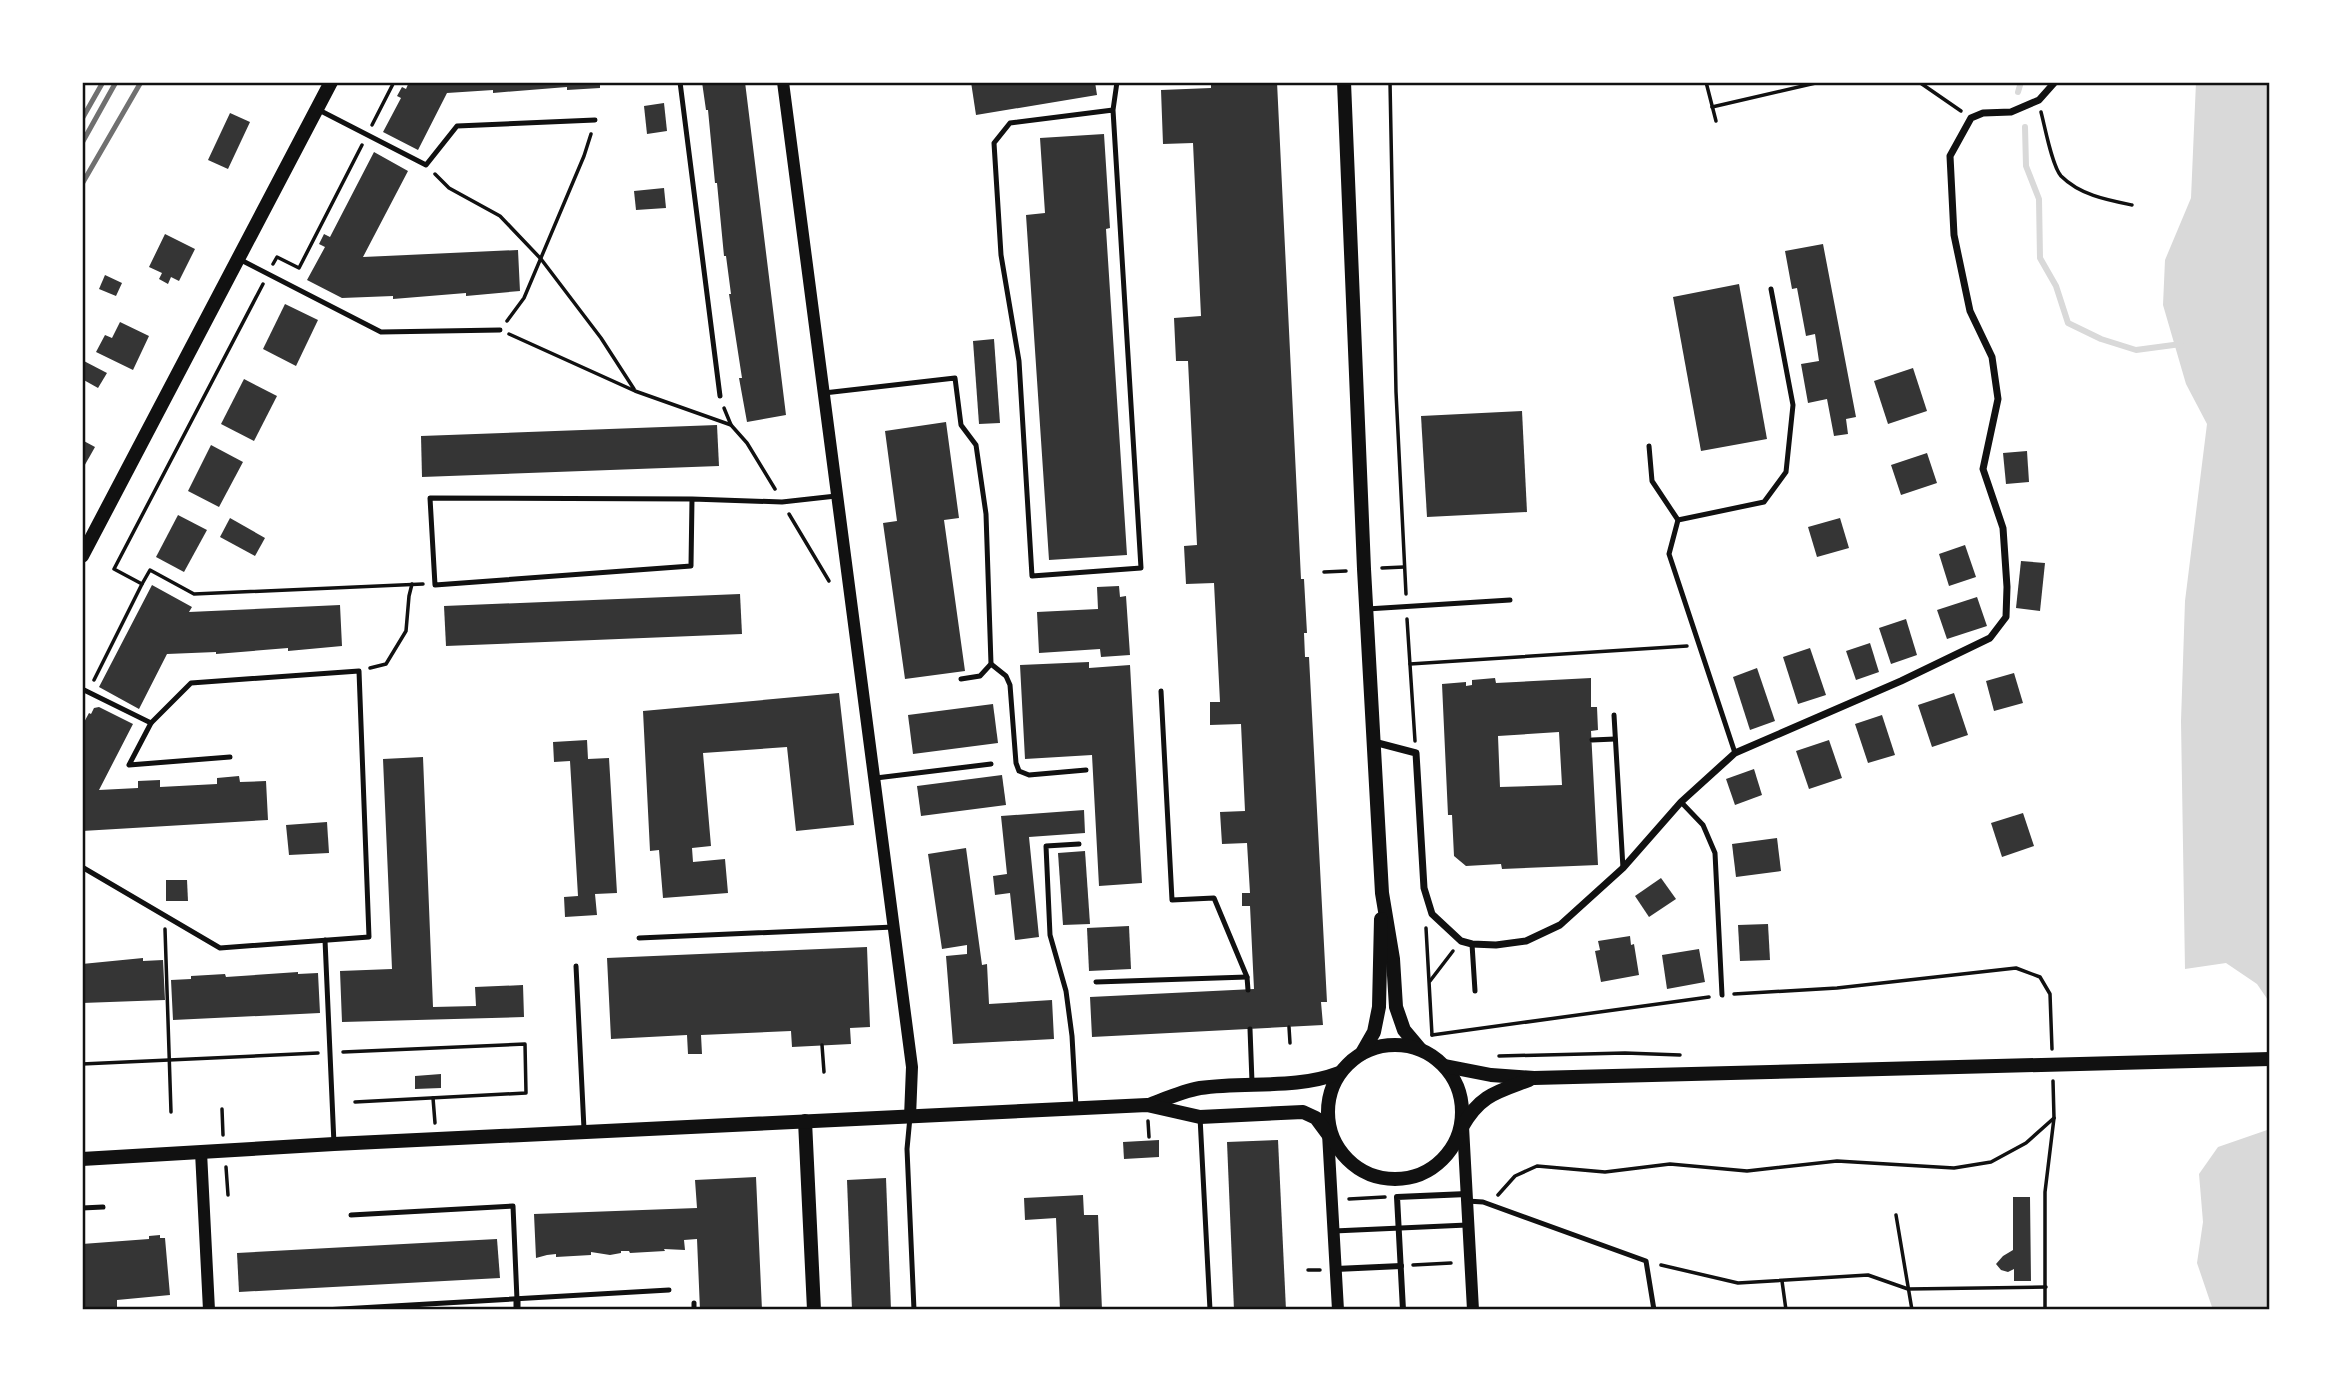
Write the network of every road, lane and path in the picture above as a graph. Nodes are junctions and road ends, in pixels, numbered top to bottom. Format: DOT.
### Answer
graph roads {
  1 [pos="331,82"];
  2 [pos="394,82"];
  3 [pos="680,82"];
  4 [pos="783,82"];
  5 [pos="1117,82"];
  6 [pos="1343,82"];
  7 [pos="1390,82"];
  8 [pos="1706,82"];
  9 [pos="1820,82"];
  10 [pos="1919,82"];
  11 [pos="2055,82"];
  12 [pos="2039,100"];
  13 [pos="1712,107"];
  14 [pos="317,109"];
  15 [pos="1113,110"];
  16 [pos="1971,118"];
  17 [pos="595,120"];
  18 [pos="1716,121"];
  19 [pos="367,135"];
  20 [pos="426,165"];
  21 [pos="2132,205"];
  22 [pos="239,259"];
  23 [pos="541,259"];
  24 [pos="268,275"];
  25 [pos="1771,289"];
  26 [pos="500,330"];
  27 [pos="635,391"];
  28 [pos="824,394"];
  29 [pos="720,396"];
  30 [pos="731,425"];
  31 [pos="1649,446"];
  32 [pos="839,496"];
  33 [pos="692,499"];
  34 [pos="782,502"];
  35 [pos="1678,520"];
  36 [pos="82,556"];
  37 [pos="829,582"];
  38 [pos="412,583"];
  39 [pos="142,584"];
  40 [pos="435,585"];
  41 [pos="1510,600"];
  42 [pos="1407,608"];
  43 [pos="1366,609"];
  44 [pos="1699,645"];
  45 [pos="991,664"];
  46 [pos="1410,664"];
  47 [pos="359,671"];
  48 [pos="961,679"];
  49 [pos="85,690"];
  50 [pos="1161,691"];
  51 [pos="1614,715"];
  52 [pos="151,723"];
  53 [pos="1615,739"];
  54 [pos="1591,740"];
  55 [pos="1373,741"];
  56 [pos="1416,753"];
  57 [pos="1735,753"];
  58 [pos="230,757"];
  59 [pos="991,764"];
  60 [pos="1086,770"];
  61 [pos="875,778"];
  62 [pos="1681,802"];
  63 [pos="1079,844"];
  64 [pos="82,867"];
  65 [pos="1622,868"];
  66 [pos="1382,893"];
  67 [pos="164,914"];
  68 [pos="1432,914"];
  69 [pos="894,927"];
  70 [pos="639,938"];
  71 [pos="325,940"];
  72 [pos="1461,941"];
  73 [pos="1472,944"];
  74 [pos="576,966"];
  75 [pos="1248,977"];
  76 [pos="1096,982"];
  77 [pos="1429,982"];
  78 [pos="1248,989"];
  79 [pos="1475,990"];
  80 [pos="1721,995"];
  81 [pos="1289,1027"];
  82 [pos="1250,1030"];
  83 [pos="1432,1035"];
  84 [pos="1290,1044"];
  85 [pos="822,1045"];
  86 [pos="1427,1045"];
  87 [pos="2052,1049"];
  88 [pos="1362,1053"];
  89 [pos="2270,1059"];
  90 [pos="1445,1066"];
  91 [pos="824,1072"];
  92 [pos="1339,1073"];
  93 [pos="2052,1077"];
  94 [pos="1534,1078"];
  95 [pos="1252,1086"];
  96 [pos="526,1093"];
  97 [pos="433,1098"];
  98 [pos="355,1102"];
  99 [pos="1147,1105"];
  100 [pos="1076,1109"];
  101 [pos="172,1112"];
  102 [pos="910,1117"];
  103 [pos="1200,1117"];
  104 [pos="2054,1118"];
  105 [pos="805,1121"];
  106 [pos="1460,1131"];
  107 [pos="584,1132"];
  108 [pos="436,1139"];
  109 [pos="1332,1139"];
  110 [pos="334,1144"];
  111 [pos="201,1152"];
  112 [pos="82,1159"];
  113 [pos="1397,1197"];
  114 [pos="1467,1197"];
  115 [pos="1349,1199"];
  116 [pos="1490,1204"];
  117 [pos="103,1207"];
  118 [pos="82,1208"];
  119 [pos="351,1215"];
  120 [pos="1896,1215"];
  121 [pos="1468,1225"];
  122 [pos="1399,1228"];
  123 [pos="1334,1231"];
  124 [pos="1646,1261"];
  125 [pos="1451,1263"];
  126 [pos="1401,1266"];
  127 [pos="1336,1269"];
  128 [pos="1782,1280"];
  129 [pos="2046,1287"];
  130 [pos="1908,1289"];
  131 [pos="669,1290"];
  132 [pos="517,1300"];
  133 [pos="209,1310"];
  134 [pos="324,1310"];
  135 [pos="517,1310"];
  136 [pos="814,1310"];
  137 [pos="914,1310"];
  138 [pos="1210,1310"];
  139 [pos="1338,1310"];
  140 [pos="1403,1310"];
  141 [pos="1473,1310"];
  142 [pos="1654,1310"];
  143 [pos="1786,1310"];
  144 [pos="1912,1310"];
  145 [pos="2045,1310"];
  1 -- 14 [label="main road"];
  2 -- 19 [label="path"];
  3 -- 29 [label="lane"];
  4 -- 28 [label="street"];
  5 -- 15 [label="lane"];
  6 -- 43 [label="main road"];
  7 -- 42 [label="path"];
  8 -- 13 [label="path"];
  9 -- 13 [label="path"];
  10 -- 16 [label="path"];
  11 -- 12 [label="street"];
  12 -- 16 [label="street"];
  12 -- 21 [label="path"];
  13 -- 18 [label="path"];
  14 -- 19 [label="lane"];
  14 -- 22 [label="main road"];
  15 -- 15 [label="lane"];
  16 -- 57 [label="street"];
  17 -- 20 [label="lane"];
  17 -- 23 [label="path"];
  19 -- 20 [label="lane"];
  19 -- 24 [label="path"];
  20 -- 23 [label="path"];
  22 -- 24 [label="lane"];
  22 -- 36 [label="main road"];
  23 -- 26 [label="path"];
  23 -- 27 [label="path"];
  24 -- 26 [label="lane"];
  24 -- 39 [label="path"];
  25 -- 35 [label="lane"];
  26 -- 27 [label="path"];
  27 -- 30 [label="path"];
  28 -- 32 [label="street"];
  28 -- 45 [label="lane"];
  29 -- 30 [label="path"];
  30 -- 34 [label="path"];
  31 -- 35 [label="lane"];
  32 -- 34 [label="lane"];
  32 -- 61 [label="street"];
  33 -- 34 [label="lane"];
  33 -- 40 [label="lane"];
  33 -- 40 [label="lane"];
  34 -- 37 [label="path"];
  35 -- 44 [label="lane"];
  38 -- 39 [label="path"];
  38 -- 40 [label="path"];
  38 -- 47 [label="path"];
  39 -- 49 [label="path"];
  41 -- 42 [label="lane"];
  42 -- 43 [label="lane"];
  42 -- 46 [label="path"];
  43 -- 55 [label="main road"];
  44 -- 46 [label="path"];
  44 -- 57 [label="lane"];
  45 -- 48 [label="lane"];
  45 -- 60 [label="lane"];
  46 -- 56 [label="path"];
  47 -- 52 [label="lane"];
  47 -- 71 [label="lane"];
  49 -- 52 [label="lane"];
  50 -- 75 [label="lane"];
  51 -- 53 [label="lane"];
  52 -- 58 [label="lane"];
  53 -- 54 [label="lane"];
  53 -- 65 [label="lane"];
  55 -- 56 [label="street"];
  55 -- 66 [label="main road"];
  56 -- 68 [label="street"];
  57 -- 62 [label="street"];
  59 -- 61 [label="lane"];
  61 -- 69 [label="street"];
  62 -- 65 [label="street"];
  62 -- 80 [label="lane"];
  63 -- 100 [label="lane"];
  64 -- 67 [label="lane"];
  65 -- 73 [label="street"];
  66 -- 86 [label="main road"];
  66 -- 88 [label="main road"];
  67 -- 71 [label="lane"];
  67 -- 101 [label="path"];
  68 -- 72 [label="street"];
  68 -- 77 [label="path"];
  69 -- 70 [label="lane"];
  69 -- 102 [label="street"];
  71 -- 110 [label="lane"];
  72 -- 73 [label="street"];
  72 -- 77 [label="path"];
  73 -- 79 [label="lane"];
  74 -- 107 [label="lane"];
  75 -- 76 [label="lane"];
  75 -- 78 [label="lane"];
  77 -- 83 [label="path"];
  80 -- 83 [label="path"];
  80 -- 87 [label="path"];
  81 -- 84 [label="path"];
  82 -- 95 [label="lane"];
  83 -- 86 [label="path"];
  85 -- 91 [label="path"];
  86 -- 88 [label="main road"];
  86 -- 90 [label="main road"];
  88 -- 92 [label="main road"];
  89 -- 94 [label="main road"];
  90 -- 94 [label="main road"];
  90 -- 106 [label="main road"];
  92 -- 95 [label="main road"];
  92 -- 109 [label="main road"];
  93 -- 104 [label="path"];
  94 -- 106 [label="main road"];
  95 -- 99 [label="main road"];
  96 -- 97 [label="path"];
  97 -- 98 [label="path"];
  97 -- 108 [label="path"];
  99 -- 100 [label="main road"];
  99 -- 103 [label="main road"];
  100 -- 102 [label="main road"];
  102 -- 105 [label="main road"];
  102 -- 137 [label="lane"];
  103 -- 109 [label="main road"];
  103 -- 138 [label="lane"];
  104 -- 116 [label="path"];
  104 -- 129 [label="path"];
  105 -- 107 [label="main road"];
  105 -- 136 [label="main road"];
  106 -- 109 [label="main road"];
  106 -- 114 [label="street"];
  107 -- 108 [label="main road"];
  108 -- 110 [label="main road"];
  109 -- 123 [label="street"];
  110 -- 111 [label="main road"];
  111 -- 112 [label="main road"];
  111 -- 133 [label="street"];
  113 -- 114 [label="street"];
  113 -- 115 [label="path"];
  113 -- 122 [label="street"];
  114 -- 116 [label="lane"];
  114 -- 121 [label="street"];
  116 -- 124 [label="lane"];
  117 -- 118 [label="lane"];
  119 -- 132 [label="lane"];
  120 -- 130 [label="path"];
  121 -- 122 [label="lane"];
  121 -- 141 [label="street"];
  122 -- 123 [label="lane"];
  122 -- 126 [label="street"];
  123 -- 127 [label="street"];
  124 -- 128 [label="path"];
  124 -- 142 [label="lane"];
  125 -- 126 [label="path"];
  126 -- 127 [label="street"];
  126 -- 140 [label="street"];
  127 -- 139 [label="street"];
  128 -- 130 [label="path"];
  128 -- 143 [label="path"];
  129 -- 130 [label="path"];
  129 -- 145 [label="path"];
  130 -- 144 [label="path"];
  131 -- 132 [label="lane"];
  132 -- 134 [label="lane"];
  132 -- 135 [label="street"];
}
